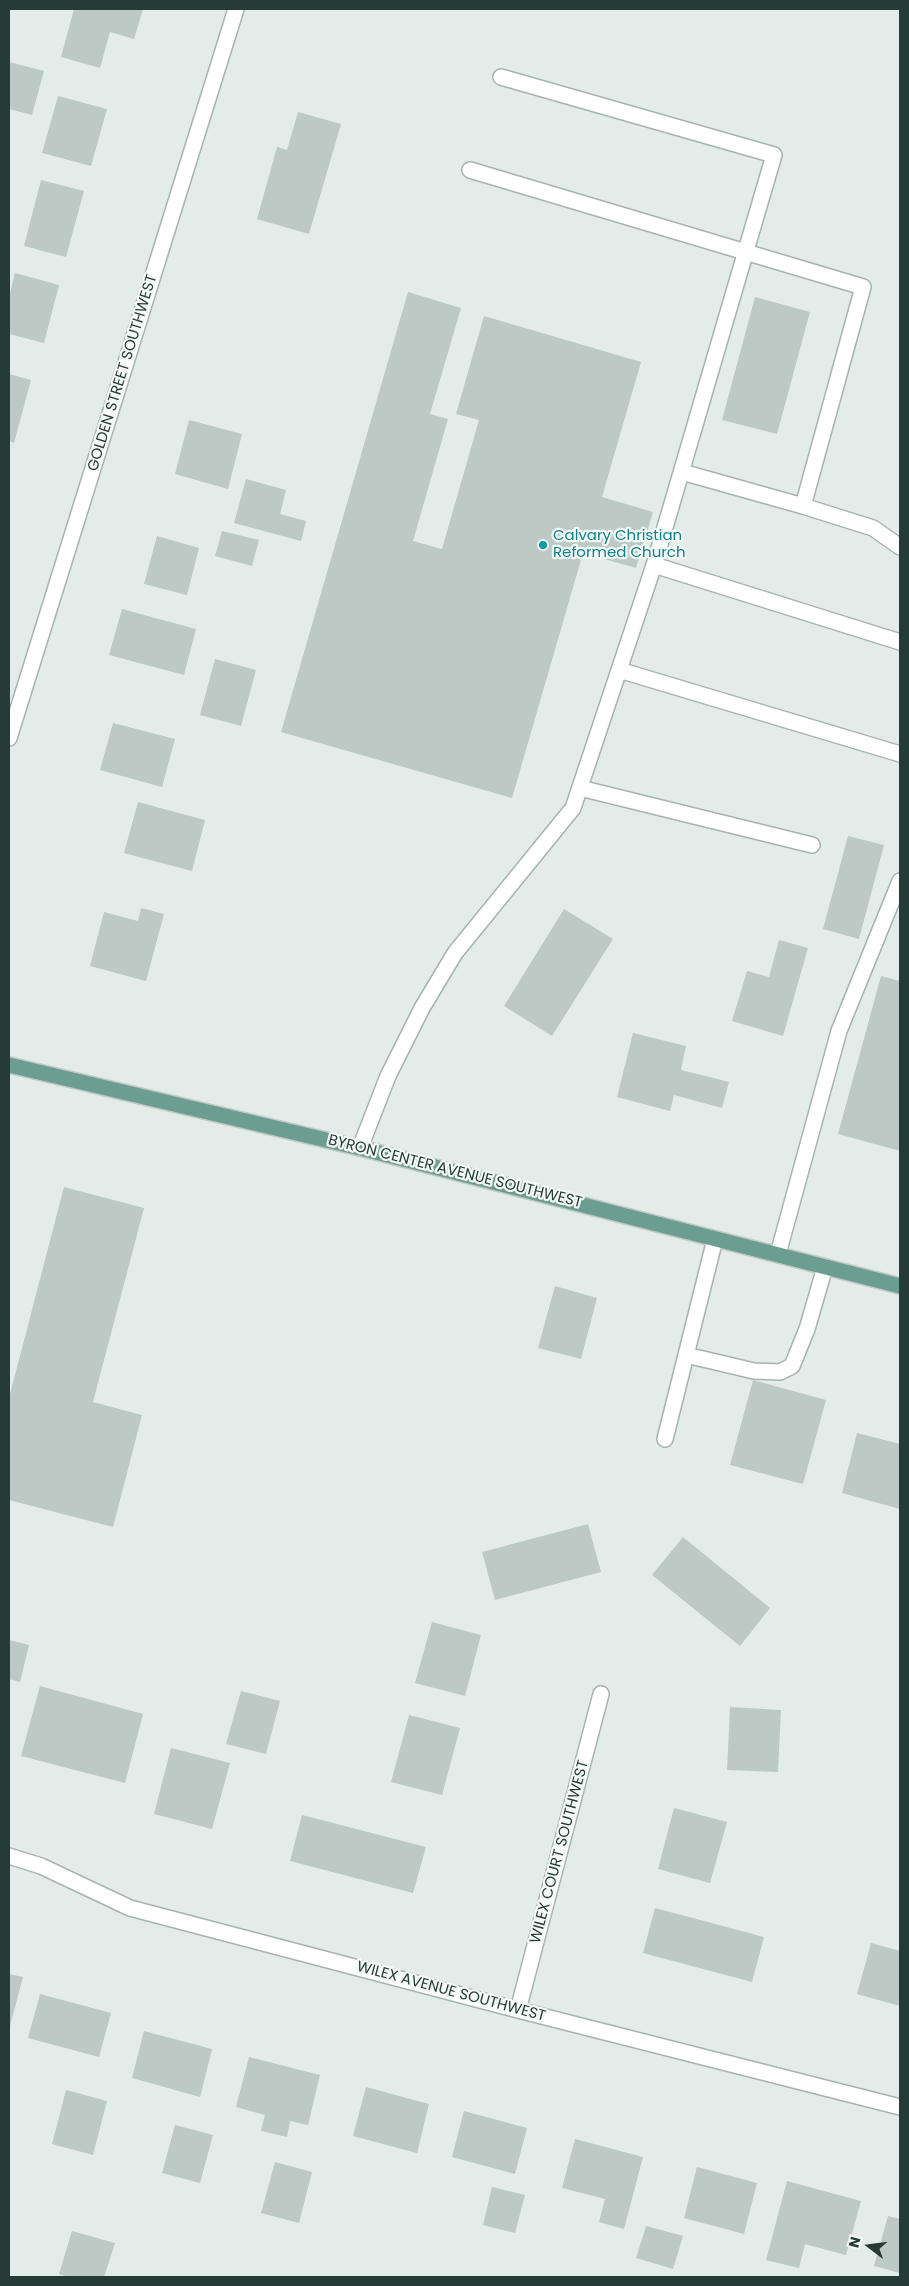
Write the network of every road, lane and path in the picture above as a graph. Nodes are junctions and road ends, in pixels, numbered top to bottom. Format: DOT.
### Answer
graph roads {
  1 [pos="236,9"];
  2 [pos="500,77"];
  3 [pos="470,170"];
  4 [pos="744,252"];
  5 [pos="682,472"];
  6 [pos="803,506"];
  7 [pos="900,547"];
  8 [pos="654,565"];
  9 [pos="900,642"];
  10 [pos="619,670"];
  11 [pos="9,738"];
  12 [pos="900,754"];
  13 [pos="580,788"];
  14 [pos="812,845"];
  15 [pos="900,881"];
  16 [pos="9,1065"];
  17 [pos="360,1148"];
  18 [pos="715,1239"];
  19 [pos="778,1254"];
  20 [pos="825,1267"];
  21 [pos="900,1286"];
  22 [pos="686,1355"];
  23 [pos="664,1439"];
  24 [pos="601,1694"];
  25 [pos="9,1856"];
  26 [pos="518,2010"];
  27 [pos="900,2107"];
  1 -- 11 [label="street, GOLDEN STREET SOUTHWEST"];
  2 -- 4 [label="street"];
  3 -- 4 [label="street"];
  4 -- 5 [label="street"];
  4 -- 6 [label="street"];
  5 -- 6 [label="street"];
  5 -- 8 [label="street"];
  6 -- 7 [label="street"];
  8 -- 9 [label="street"];
  8 -- 10 [label="street"];
  10 -- 12 [label="street"];
  10 -- 13 [label="street"];
  13 -- 14 [label="street"];
  13 -- 17 [label="street"];
  15 -- 19 [label="street"];
  16 -- 17 [label="main road, BYRON CENTER AVENUE SOUTHWEST"];
  17 -- 18 [label="main road, BYRON CENTER AVENUE SOUTHWEST"];
  18 -- 19 [label="main road, BYRON CENTER AVENUE SOUTHWEST"];
  18 -- 22 [label="street"];
  19 -- 20 [label="main road, BYRON CENTER AVENUE SOUTHWEST"];
  20 -- 21 [label="main road, BYRON CENTER AVENUE SOUTHWEST"];
  20 -- 22 [label="street"];
  22 -- 23 [label="street"];
  24 -- 26 [label="street, WILEX COURT SOUTHWEST"];
  25 -- 26 [label="street, WILEX AVENUE SOUTHWEST"];
  26 -- 27 [label="street, WILEX AVENUE SOUTHWEST"];
}
